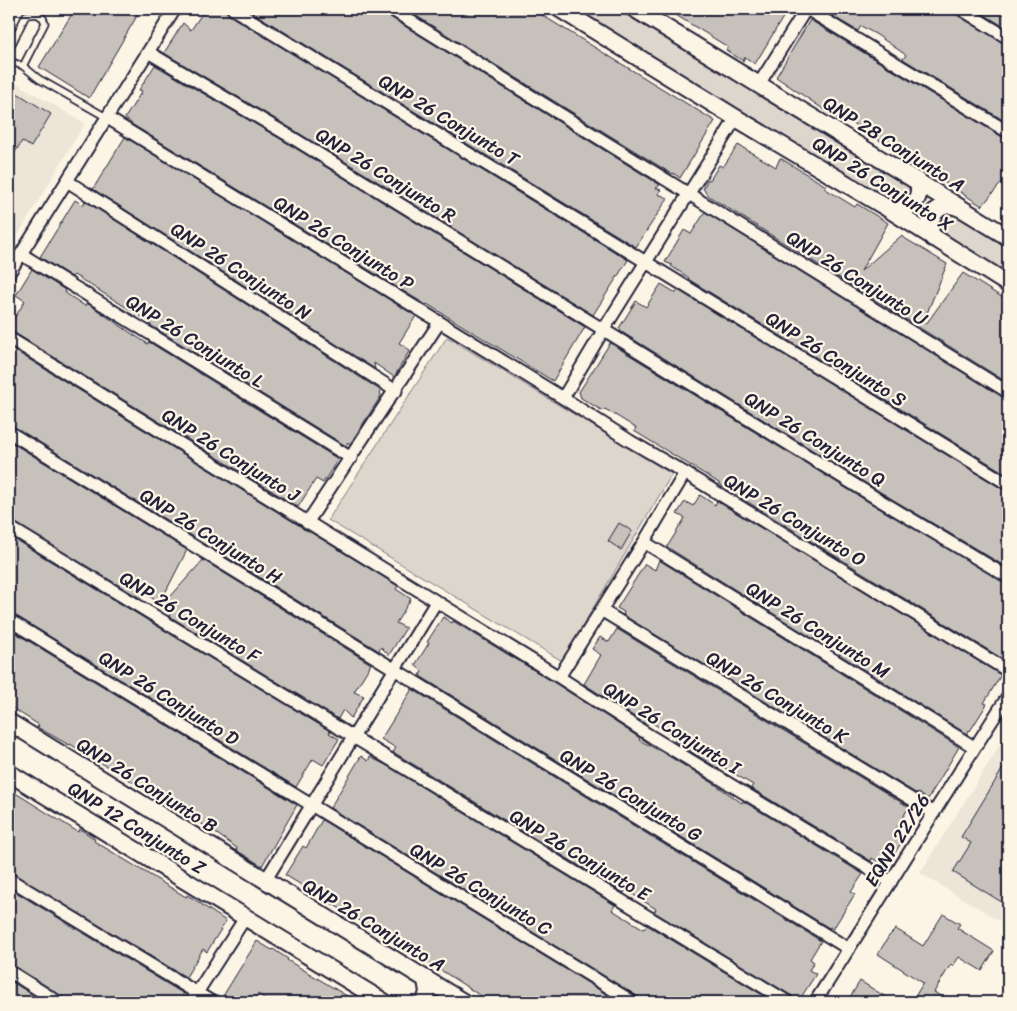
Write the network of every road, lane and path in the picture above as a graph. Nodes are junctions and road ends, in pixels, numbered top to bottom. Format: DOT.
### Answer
graph roads {
  1 [pos="175,9"];
  2 [pos="233,9"];
  3 [pos="392,9"];
  4 [pos="560,9"];
  5 [pos="636,9"];
  6 [pos="807,9"];
  7 [pos="961,9"];
  8 [pos="1008,38"];
  9 [pos="9,50"];
  10 [pos="148,52"];
  11 [pos="9,57"];
  12 [pos="23,66"];
  13 [pos="759,84"];
  14 [pos="106,117"];
  15 [pos="736,118"];
  16 [pos="1008,132"];
  17 [pos="67,181"];
  18 [pos="918,181"];
  19 [pos="688,194"];
  20 [pos="887,208"];
  21 [pos="962,209"];
  22 [pos="1008,237"];
  23 [pos="933,238"];
  24 [pos="21,254"];
  25 [pos="646,263"];
  26 [pos="9,273"];
  27 [pos="1008,284"];
  28 [pos="439,323"];
  29 [pos="604,329"];
  30 [pos="9,338"];
  31 [pos="396,391"];
  32 [pos="1008,392"];
  33 [pos="563,398"];
  34 [pos="9,432"];
  35 [pos="351,458"];
  36 [pos="684,473"];
  37 [pos="1008,484"];
  38 [pos="307,523"];
  39 [pos="9,527"];
  40 [pos="644,542"];
  41 [pos="1008,577"];
  42 [pos="436,602"];
  43 [pos="601,610"];
  44 [pos="9,620"];
  45 [pos="394,670"];
  46 [pos="1008,671"];
  47 [pos="558,677"];
  48 [pos="1008,696"];
  49 [pos="9,722"];
  50 [pos="354,738"];
  51 [pos="974,747"];
  52 [pos="9,772"];
  53 [pos="311,806"];
  54 [pos="934,813"];
  55 [pos="9,879"];
  56 [pos="265,881"];
  57 [pos="891,882"];
  58 [pos="245,918"];
  59 [pos="849,949"];
  60 [pos="9,972"];
  61 [pos="426,980"];
  62 [pos="194,998"];
  63 [pos="58,1002"];
  64 [pos="212,1002"];
  65 [pos="384,1002"];
  66 [pos="424,1002"];
  67 [pos="463,1002"];
  68 [pos="633,1002"];
  69 [pos="788,1002"];
  70 [pos="815,1002"];
  1 -- 10 [label="street"];
  2 -- 25 [label="street, QNP 26 Conjunto T"];
  3 -- 19 [label="street, QNP 26 Conjunto U"];
  4 -- 15 [label="street, QNP 26 Conjunto X"];
  5 -- 13 [label="street, QNP 28 Conjunto A"];
  6 -- 13 [label="street"];
  6 -- 16 [label="street"];
  7 -- 8 [label="street"];
  9 -- 12 [label="lane"];
  10 -- 14 [label="street"];
  10 -- 29 [label="street, QNP 26 Conjunto R"];
  11 -- 12 [label="lane"];
  12 -- 14 [label="lane"];
  13 -- 18 [label="street, QNP 28 Conjunto A"];
  14 -- 17 [label="street"];
  14 -- 28 [label="street, QNP 26 Conjunto P"];
  15 -- 19 [label="street"];
  15 -- 20 [label="street, QNP 26 Conjunto X"];
  17 -- 24 [label="street"];
  17 -- 31 [label="street, QNP 26 Conjunto N"];
  18 -- 20 [label="street"];
  18 -- 21 [label="street, QNP 28 Conjunto A"];
  19 -- 25 [label="street"];
  19 -- 32 [label="street, QNP 26 Conjunto U"];
  20 -- 23 [label="street, QNP 26 Conjunto X"];
  21 -- 22 [label="street, QNP 28 Conjunto A"];
  21 -- 23 [label="street"];
  23 -- 27 [label="street, QNP 26 Conjunto X"];
  24 -- 26 [label="street"];
  24 -- 35 [label="street, QNP 26 Conjunto L"];
  25 -- 29 [label="street"];
  25 -- 37 [label="street, QNP 26 Conjunto S"];
  28 -- 31 [label="street"];
  28 -- 33 [label="street, QNP 26 Conjunto P"];
  29 -- 33 [label="street"];
  29 -- 41 [label="street, QNP 26 Conjunto Q"];
  30 -- 38 [label="street, QNP 26 Conjunto J"];
  31 -- 35 [label="street"];
  33 -- 36 [label="street, QNP 26 Conjunto O"];
  34 -- 45 [label="street, QNP 26 Conjunto H"];
  35 -- 38 [label="street"];
  36 -- 40 [label="street"];
  36 -- 46 [label="street, QNP 26 Conjunto O"];
  38 -- 42 [label="street, QNP 26 Conjunto J"];
  39 -- 50 [label="street, QNP 26 Conjunto F"];
  40 -- 43 [label="street"];
  40 -- 51 [label="street, QNP 26 Conjunto M"];
  42 -- 45 [label="street"];
  42 -- 47 [label="street, QNP 26 Conjunto I"];
  43 -- 47 [label="street"];
  43 -- 54 [label="street, QNP 26 Conjunto K"];
  44 -- 53 [label="street, QNP 26 Conjunto D"];
  45 -- 50 [label="street"];
  45 -- 59 [label="street, QNP 26 Conjunto G"];
  47 -- 57 [label="street, QNP 26 Conjunto I"];
  48 -- 51 [label="street, EQNP 22/26"];
  49 -- 56 [label="street, QNP 26 Conjunto B"];
  50 -- 53 [label="street"];
  50 -- 69 [label="street, QNP 26 Conjunto E"];
  51 -- 54 [label="street, EQNP 22/26"];
  52 -- 58 [label="street, QNP 12 Conjunto Z"];
  53 -- 56 [label="street"];
  53 -- 68 [label="street, QNP 26 Conjunto C"];
  54 -- 57 [label="street, EQNP 22/26"];
  55 -- 62 [label="street"];
  56 -- 61 [label="street, QNP 26 Conjunto A"];
  57 -- 59 [label="street, EQNP 22/26"];
  58 -- 62 [label="street"];
  58 -- 65 [label="street, QNP 12 Conjunto Z"];
  59 -- 70 [label="street, EQNP 22/26"];
  60 -- 63 [label="street"];
  61 -- 66 [label="street"];
  61 -- 67 [label="street, QNP 26 Conjunto A"];
  62 -- 64 [label="street"];
}
